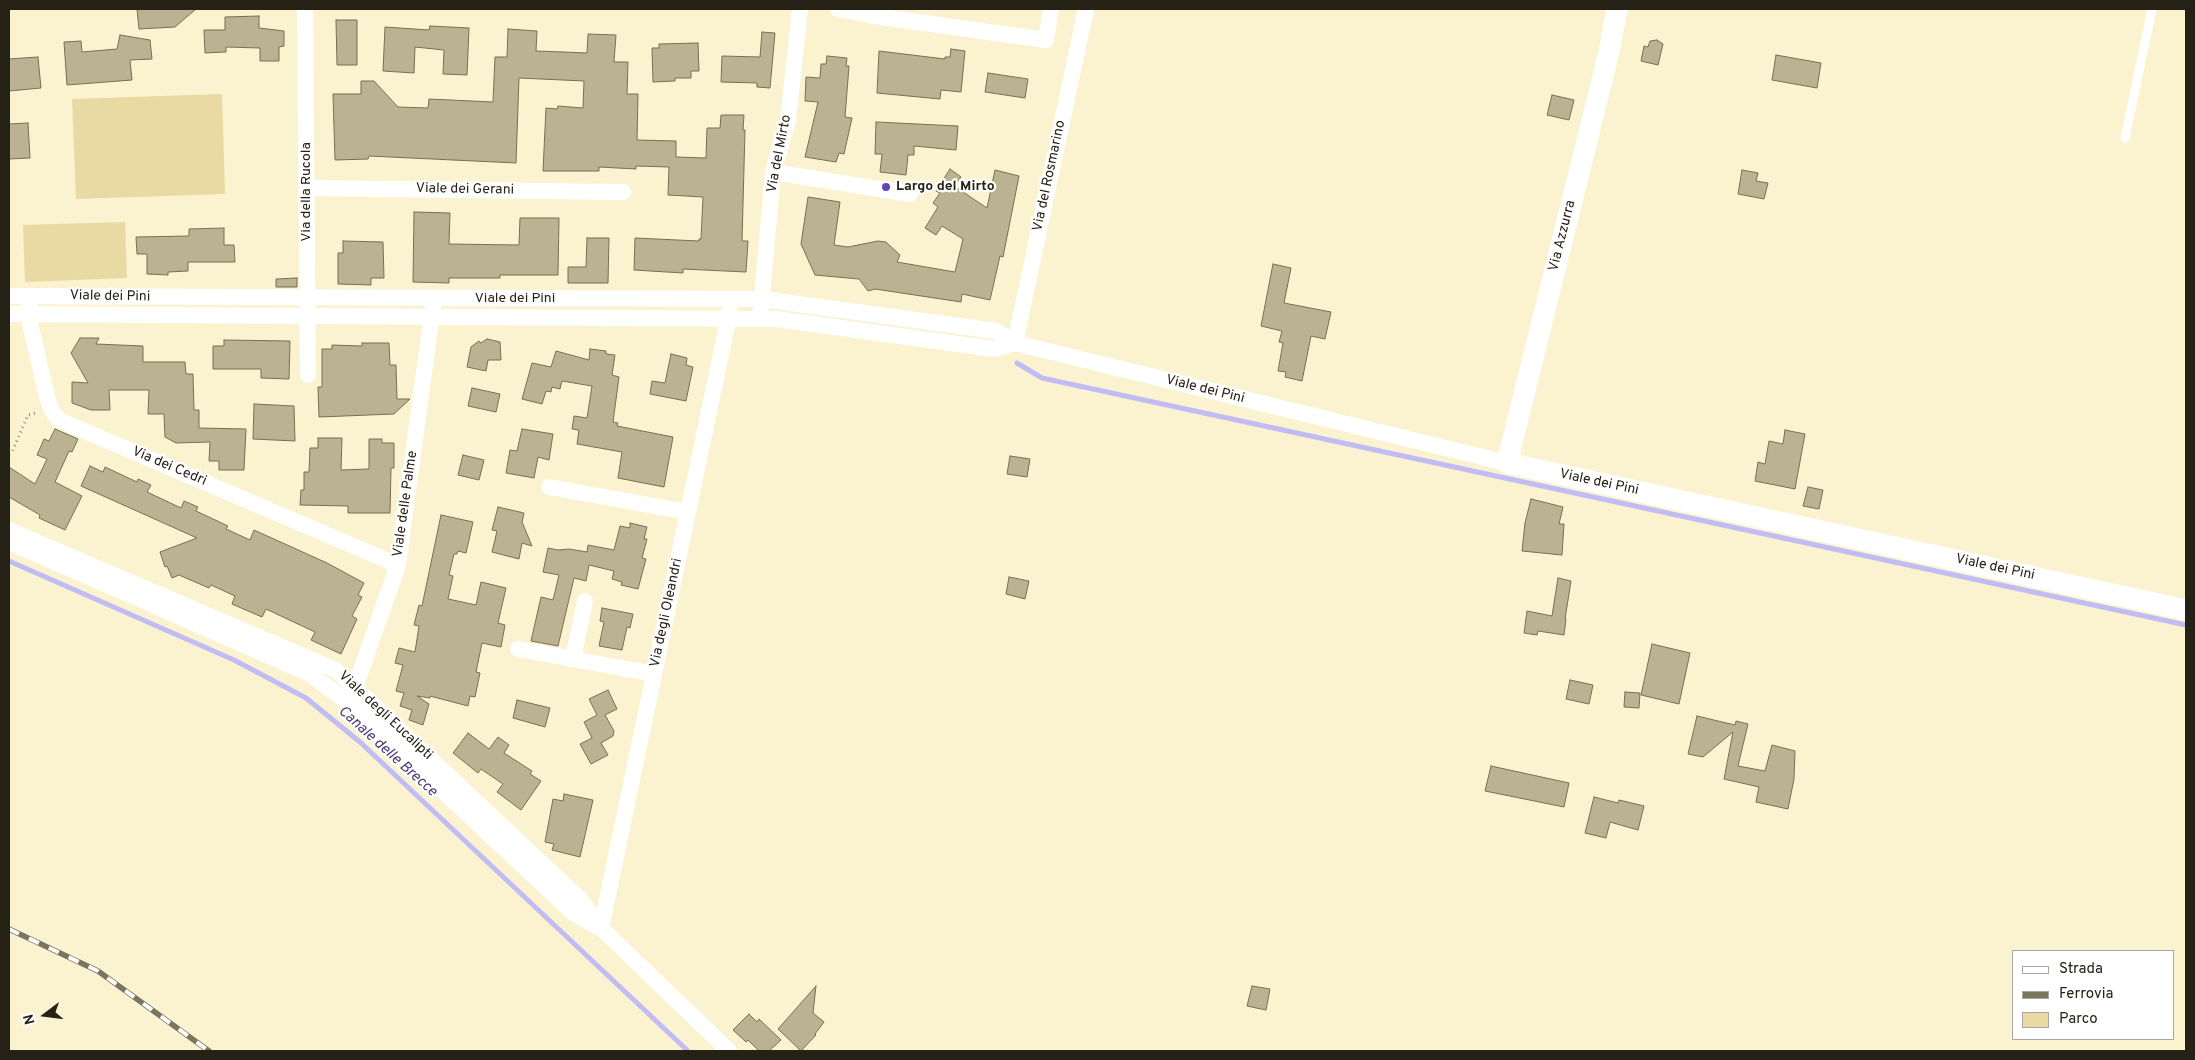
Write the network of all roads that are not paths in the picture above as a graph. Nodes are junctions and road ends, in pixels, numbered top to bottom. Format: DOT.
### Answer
graph roads {
  1 [pos="305,9"];
  2 [pos="800,9"];
  3 [pos="838,9"];
  4 [pos="1051,9"];
  5 [pos="1086,9"];
  6 [pos="1616,9"];
  7 [pos="2152,9"];
  8 [pos="876,12"];
  9 [pos="2125,138"];
  10 [pos="773,172"];
  11 [pos="307,188"];
  12 [pos="623,192"];
  13 [pos="910,194"];
  14 [pos="9,296"];
  15 [pos="30,296"];
  16 [pos="308,298"];
  17 [pos="433,299"];
  18 [pos="732,299"];
  19 [pos="762,299"];
  20 [pos="9,314"];
  21 [pos="28,314"];
  22 [pos="308,316"];
  23 [pos="433,317"];
  24 [pos="728,320"];
  25 [pos="761,320"];
  26 [pos="1015,344"];
  27 [pos="308,375"];
  28 [pos="1507,463"];
  29 [pos="549,487"];
  30 [pos="688,512"];
  31 [pos="9,530"];
  32 [pos="9,542"];
  33 [pos="398,565"];
  34 [pos="585,601"];
  35 [pos="2186,610"];
  36 [pos="518,648"];
  37 [pos="572,659"];
  38 [pos="654,674"];
  39 [pos="353,696"];
  40 [pos="601,928"];
  41 [pos="729,1051"];
  1 -- 11 [label="street, Via della Rucola"];
  2 -- 10 [label="street, Via del Mirto"];
  3 -- 8 [label="street"];
  4 -- 8 [label="street"];
  5 -- 26 [label="street, Via del Rosmarino"];
  6 -- 28 [label="street, Via Azzurra"];
  7 -- 9 [label="lane"];
  10 -- 13 [label="street"];
  10 -- 19 [label="street, Via del Mirto"];
  11 -- 12 [label="street, Viale dei Gerani"];
  11 -- 16 [label="street, Via della Rucola"];
  14 -- 15 [label="street, Viale dei Pini"];
  15 -- 16 [label="street, Viale dei Pini"];
  15 -- 21 [label="street"];
  16 -- 17 [label="street, Viale dei Pini"];
  16 -- 22 [label="street, Via della Rucola"];
  17 -- 18 [label="street, Viale dei Pini"];
  17 -- 23 [label="street, Viale delle Palme"];
  18 -- 19 [label="street, Viale dei Pini"];
  18 -- 24 [label="street, Via degli Oleandri"];
  19 -- 25 [label="street, Via del Mirto"];
  19 -- 26 [label="street, Viale dei Pini"];
  20 -- 21 [label="street, Viale dei Pini"];
  21 -- 22 [label="street, Viale dei Pini"];
  21 -- 33 [label="street, Via dei Cedri"];
  22 -- 23 [label="street, Viale dei Pini"];
  22 -- 27 [label="street, Via della Rucola"];
  23 -- 24 [label="street, Viale dei Pini"];
  23 -- 33 [label="street, Viale delle Palme"];
  24 -- 25 [label="street, Viale dei Pini"];
  24 -- 30 [label="street, Via degli Oleandri"];
  25 -- 26 [label="street, Viale dei Pini"];
  26 -- 28 [label="street, Viale dei Pini"];
  28 -- 35 [label="street, Viale dei Pini"];
  29 -- 30 [label="street"];
  30 -- 38 [label="street, Via degli Oleandri"];
  31 -- 39 [label="street, Viale degli Eucalipti"];
  32 -- 39 [label="street, Viale degli Eucalipti"];
  33 -- 39 [label="street, Viale delle Palme"];
  34 -- 37 [label="street"];
  36 -- 37 [label="street"];
  37 -- 38 [label="street"];
  38 -- 40 [label="street, Via degli Oleandri"];
  39 -- 40 [label="street, Viale degli Eucalipti"];
  40 -- 41 [label="street, Viale degli Eucalipti"];
}
